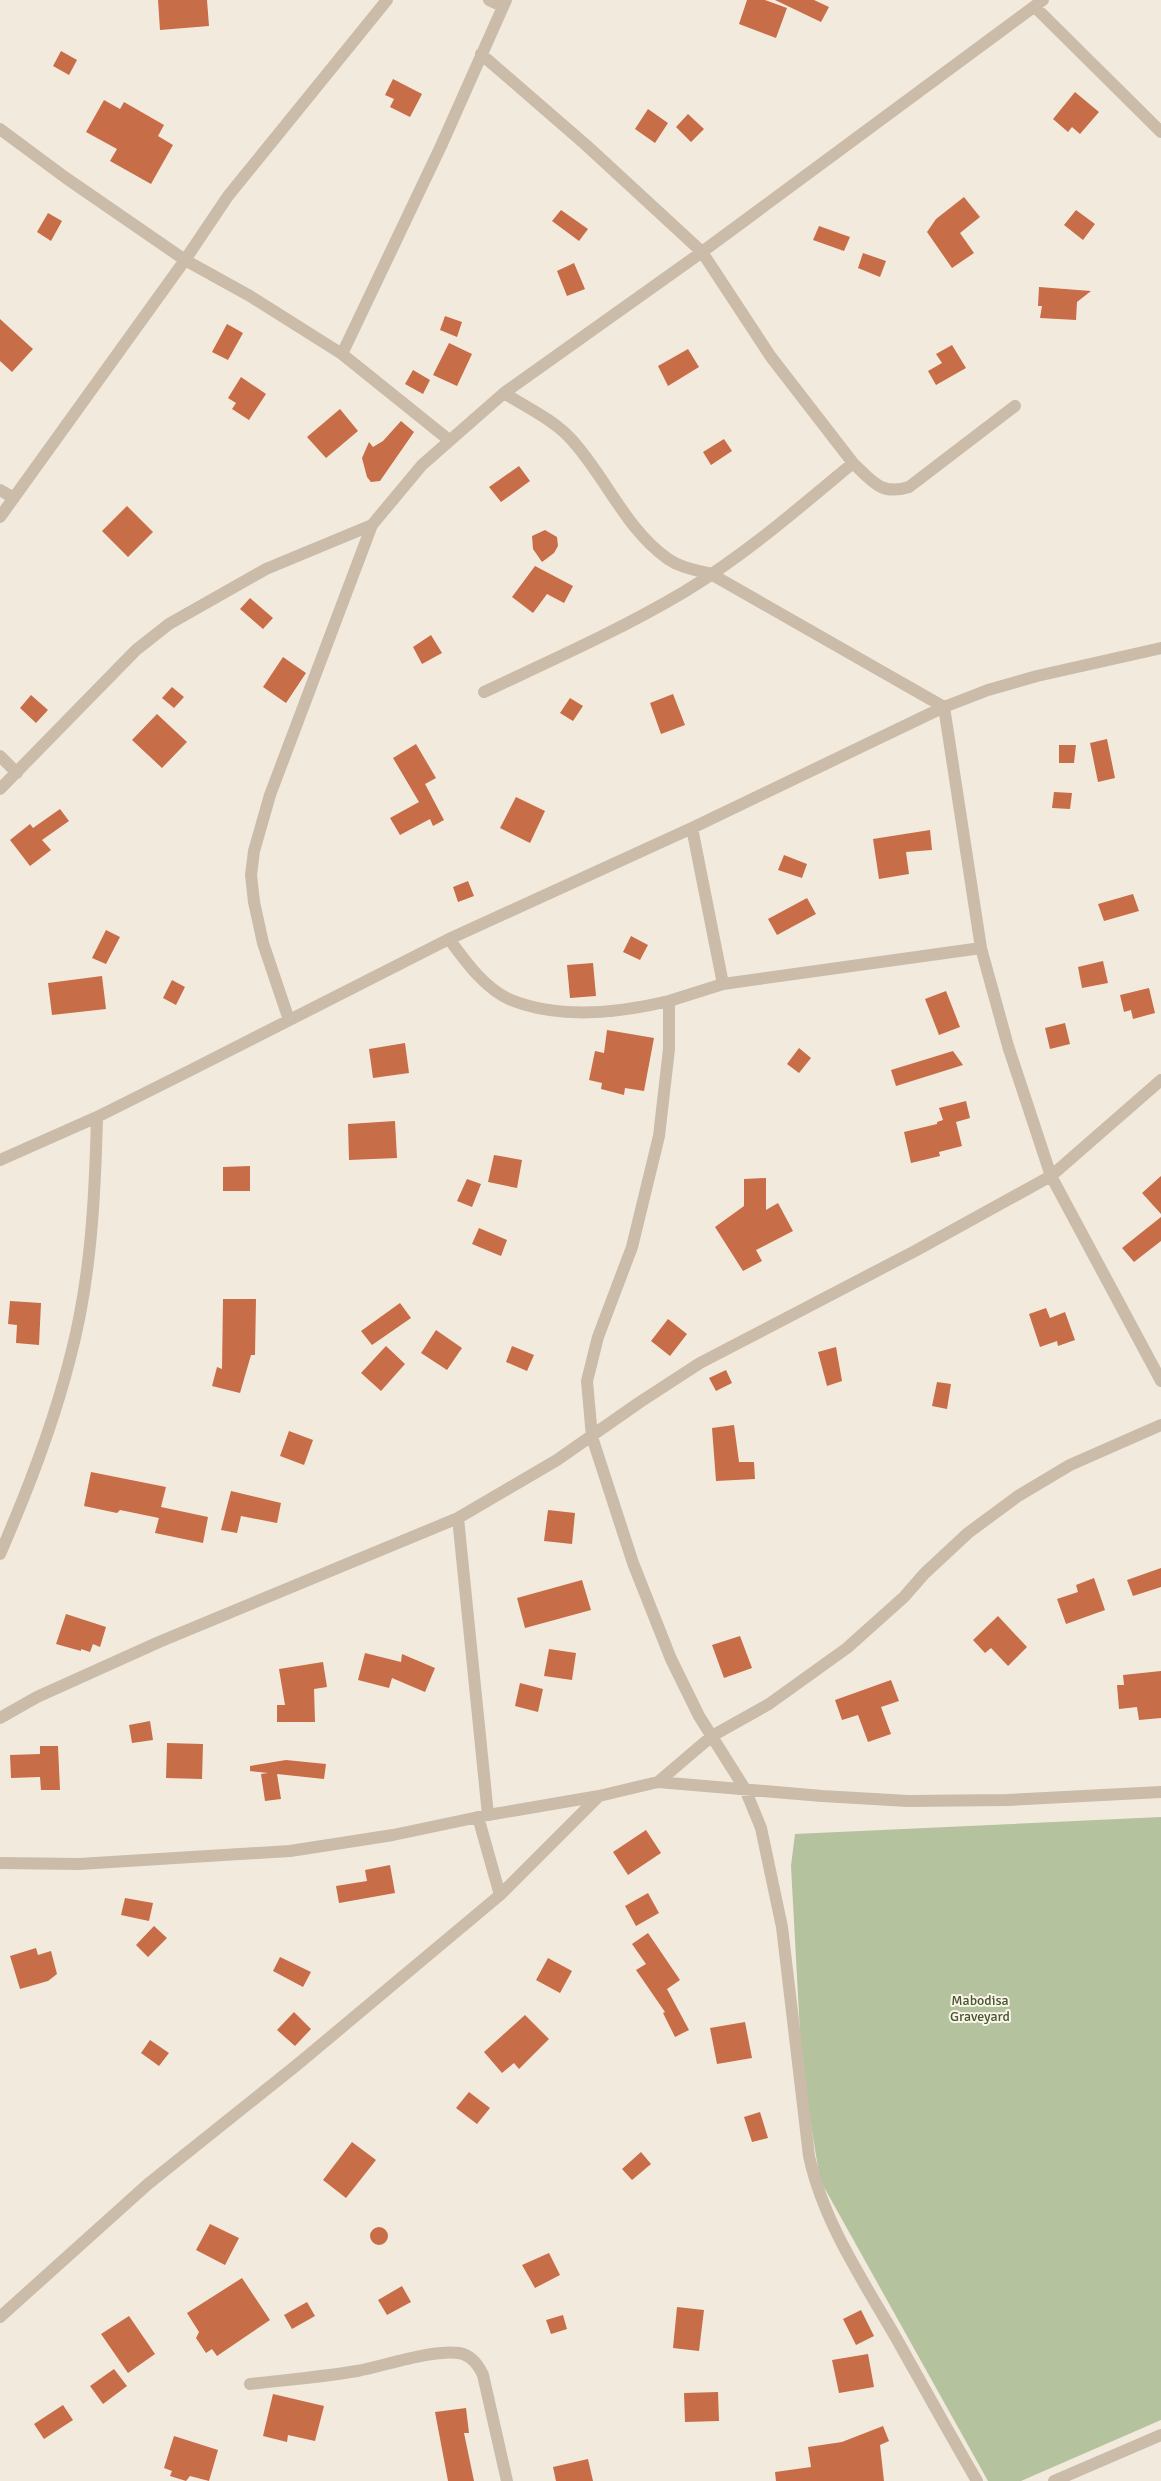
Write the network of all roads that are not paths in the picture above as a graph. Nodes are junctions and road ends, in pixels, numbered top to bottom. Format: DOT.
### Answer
graph roads {
  1 [pos="387,0"];
  2 [pos="489,0"];
  3 [pos="504,3"];
  4 [pos="1039,4"];
  5 [pos="481,54"];
  6 [pos="0,129"];
  7 [pos="1161,132"];
  8 [pos="702,252"];
  9 [pos="185,260"];
  10 [pos="342,354"];
  11 [pos="504,394"];
  12 [pos="1015,406"];
  13 [pos="449,440"];
  14 [pos="853,463"];
  15 [pos="0,490"];
  16 [pos="14,498"];
  17 [pos="0,517"];
  18 [pos="372,525"];
  19 [pos="711,574"];
  20 [pos="1161,648"];
  21 [pos="484,692"];
  22 [pos="944,707"];
  23 [pos="0,756"];
  24 [pos="17,773"];
  25 [pos="0,789"];
  26 [pos="692,828"];
  27 [pos="449,939"];
  28 [pos="982,948"];
  29 [pos="723,984"];
  30 [pos="669,1001"];
  31 [pos="290,1020"];
  32 [pos="1161,1080"];
  33 [pos="97,1117"];
  34 [pos="0,1160"];
  35 [pos="1052,1176"];
  36 [pos="1161,1382"];
  37 [pos="1161,1425"];
  38 [pos="592,1437"];
  39 [pos="458,1518"];
  40 [pos="0,1554"];
  41 [pos="0,1718"];
  42 [pos="712,1736"];
  43 [pos="658,1782"];
  44 [pos="746,1790"];
  45 [pos="1161,1792"];
  46 [pos="599,1796"];
  47 [pos="483,1816"];
  48 [pos="0,1862"];
  49 [pos="500,1895"];
  50 [pos="0,2317"];
  51 [pos="250,2384"];
  52 [pos="1161,2435"];
  53 [pos="507,2481"];
  54 [pos="977,2481"];
  55 [pos="1054,2481"];
  1 -- 9 [label="street"];
  2 -- 3 [label="street"];
  3 -- 5 [label="street"];
  4 -- 7 [label="street"];
  4 -- 8 [label="street"];
  5 -- 8 [label="street"];
  5 -- 10 [label="street"];
  6 -- 9 [label="street"];
  8 -- 11 [label="street"];
  8 -- 14 [label="street"];
  9 -- 10 [label="street"];
  9 -- 16 [label="street"];
  10 -- 13 [label="street"];
  11 -- 13 [label="street"];
  11 -- 19 [label="street"];
  12 -- 14 [label="street"];
  13 -- 18 [label="street"];
  14 -- 19 [label="street"];
  15 -- 16 [label="street"];
  16 -- 17 [label="street"];
  18 -- 24 [label="street"];
  18 -- 31 [label="street"];
  19 -- 21 [label="street"];
  19 -- 22 [label="street"];
  20 -- 22 [label="street"];
  22 -- 26 [label="street"];
  22 -- 28 [label="street"];
  23 -- 24 [label="street"];
  24 -- 25 [label="street"];
  26 -- 27 [label="street"];
  26 -- 29 [label="street"];
  27 -- 30 [label="street"];
  27 -- 31 [label="street"];
  28 -- 29 [label="street"];
  28 -- 35 [label="street"];
  29 -- 30 [label="street"];
  30 -- 38 [label="street"];
  31 -- 33 [label="street"];
  32 -- 35 [label="street"];
  33 -- 34 [label="street"];
  33 -- 40 [label="street"];
  35 -- 36 [label="street"];
  35 -- 38 [label="street"];
  37 -- 42 [label="street"];
  38 -- 39 [label="street"];
  38 -- 42 [label="street"];
  39 -- 41 [label="street"];
  39 -- 47 [label="street"];
  42 -- 43 [label="street"];
  42 -- 44 [label="street"];
  43 -- 44 [label="street"];
  43 -- 46 [label="street"];
  44 -- 45 [label="street"];
  44 -- 54 [label="street"];
  46 -- 47 [label="street"];
  46 -- 49 [label="street"];
  47 -- 48 [label="street"];
  47 -- 49 [label="street"];
  49 -- 50 [label="street"];
  51 -- 53 [label="street"];
  52 -- 55 [label="street"];
}
